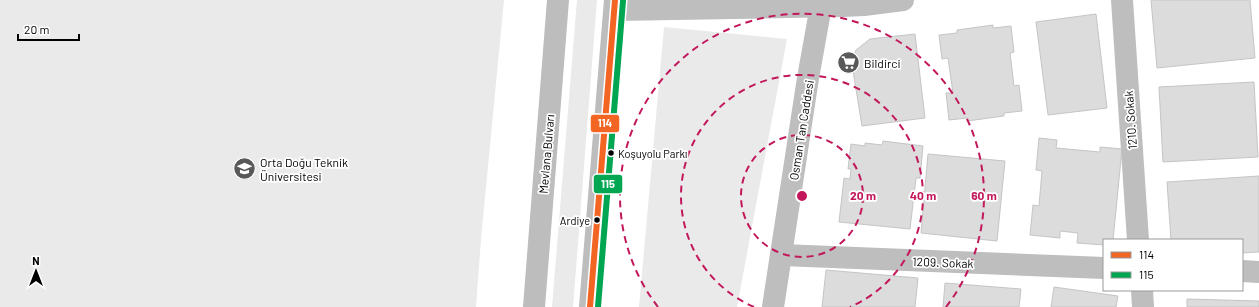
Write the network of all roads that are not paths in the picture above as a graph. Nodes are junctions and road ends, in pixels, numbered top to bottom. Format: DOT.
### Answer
graph roads {
  1 [pos="558,0"];
  2 [pos="785,0"];
  3 [pos="903,0"];
  4 [pos="1122,0"];
  5 [pos="822,3"];
  6 [pos="663,4"];
  7 [pos="615,5"];
  8 [pos="1138,239"];
  9 [pos="782,255"];
  10 [pos="1103,268"];
  11 [pos="1243,271"];
  12 [pos="1259,272"];
  13 [pos="1142,291"];
  14 [pos="534,307"];
  15 [pos="590,307"];
  16 [pos="773,307"];
  17 [pos="1143,307"];
  1 -- 14 [label="highway, Mevlana Bulvarı"];
  2 -- 5 [label="street"];
  3 -- 5 [label="street"];
  4 -- 8 [label="street, 1210. Sokak"];
  5 -- 6 [label="street"];
  5 -- 9 [label="street, Osman Tan Caddesi"];
  6 -- 7 [label="street"];
  7 -- 15 [label="highway"];
  9 -- 10 [label="street, 1209. Sokak"];
  9 -- 16 [label="street, Osman Tan Caddesi"];
  11 -- 12 [label="street"];
  13 -- 17 [label="street"];
}
